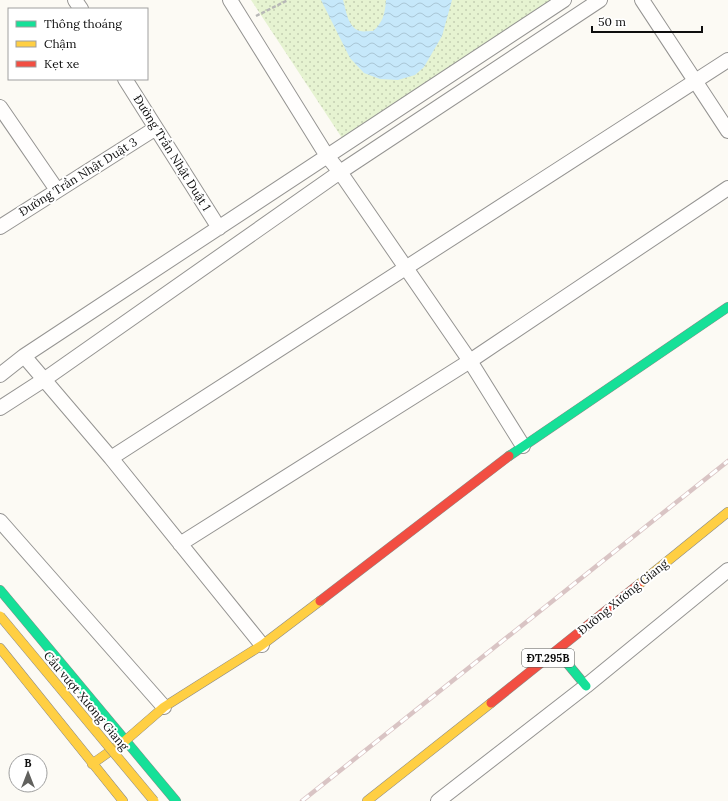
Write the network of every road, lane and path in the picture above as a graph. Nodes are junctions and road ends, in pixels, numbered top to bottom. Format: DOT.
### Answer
graph roads {
  1 [pos="230,0"];
  2 [pos="288,0"];
  3 [pos="564,0"];
  4 [pos="600,0"];
  5 [pos="642,0"];
  6 [pos="244,22"];
  7 [pos="728,60"];
  8 [pos="126,80"];
  9 [pos="695,82"];
  10 [pos="0,107"];
  11 [pos="156,128"];
  12 [pos="728,131"];
  13 [pos="327,156"];
  14 [pos="340,172"];
  15 [pos="728,188"];
  16 [pos="57,190"];
  17 [pos="0,227"];
  18 [pos="219,228"];
  19 [pos="406,268"];
  20 [pos="728,307"];
  21 [pos="24,356"];
  22 [pos="470,361"];
  23 [pos="0,375"];
  24 [pos="45,379"];
  25 [pos="0,408"];
  26 [pos="523,446"];
  27 [pos="111,458"];
  28 [pos="728,512"];
  29 [pos="0,522"];
  30 [pos="180,544"];
  31 [pos="728,570"];
  32 [pos="0,590"];
  33 [pos="0,616"];
  34 [pos="262,645"];
  35 [pos="0,648"];
  36 [pos="557,651"];
  37 [pos="586,686"];
  38 [pos="164,707"];
  39 [pos="126,740"];
  40 [pos="92,764"];
  41 [pos="123,801"];
  42 [pos="154,801"];
  43 [pos="176,801"];
  44 [pos="367,801"];
  45 [pos="438,801"];
  1 -- 6 [label="street"];
  2 -- 6 [label="path"];
  3 -- 13 [label="street"];
  4 -- 14 [label="street"];
  5 -- 9 [label="street"];
  6 -- 13 [label="street"];
  7 -- 9 [label="street"];
  8 -- 11 [label="street, Đường Trần Nhật Duật 1"];
  9 -- 12 [label="street"];
  9 -- 19 [label="street"];
  10 -- 16 [label="street"];
  11 -- 16 [label="street, Đường Trần Nhật Duật 3"];
  11 -- 18 [label="street, Đường Trần Nhật Duật 1"];
  13 -- 14 [label="street"];
  13 -- 18 [label="street"];
  14 -- 19 [label="street"];
  14 -- 24 [label="street"];
  15 -- 22 [label="street"];
  16 -- 17 [label="street, Đường Trần Nhật Duật 3"];
  18 -- 21 [label="street"];
  19 -- 22 [label="street"];
  19 -- 27 [label="street"];
  20 -- 26 [label="street"];
  21 -- 23 [label="street"];
  21 -- 24 [label="street"];
  22 -- 26 [label="street"];
  22 -- 30 [label="street"];
  24 -- 25 [label="street"];
  24 -- 27 [label="street"];
  26 -- 34 [label="street"];
  27 -- 30 [label="street"];
  28 -- 36 [label="street, Đường Xương Giang / ĐT.295B"];
  29 -- 38 [label="street"];
  30 -- 34 [label="street"];
  31 -- 37 [label="street"];
  32 -- 39 [label="street"];
  33 -- 42 [label="street, Cầu vượt Xương Giang, bridge"];
  34 -- 38 [label="street"];
  35 -- 40 [label="street"];
  36 -- 37 [label="street"];
  36 -- 44 [label="street, Đường Xương Giang / ĐT.295B"];
  37 -- 45 [label="street"];
  38 -- 39 [label="street"];
  39 -- 40 [label="street"];
  39 -- 43 [label="street"];
  40 -- 41 [label="street"];
}
